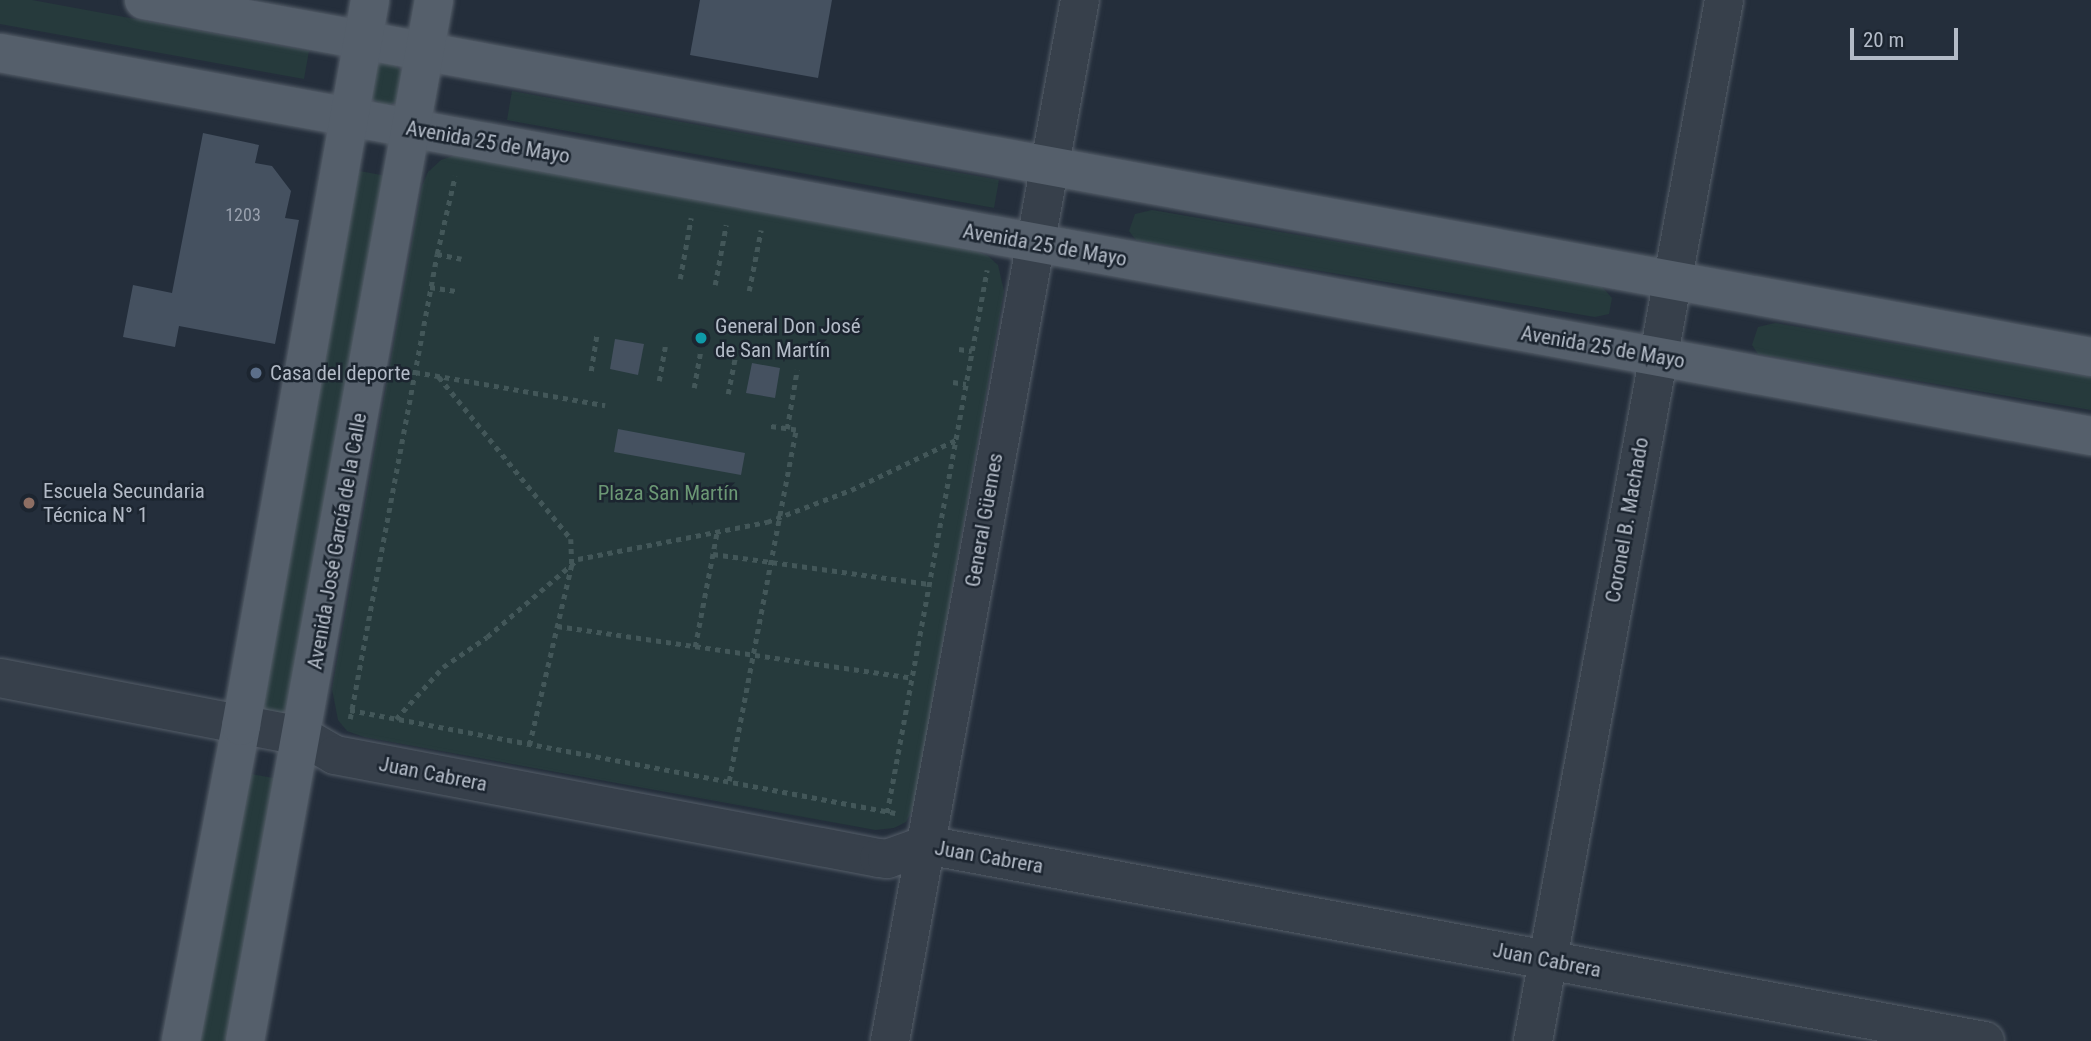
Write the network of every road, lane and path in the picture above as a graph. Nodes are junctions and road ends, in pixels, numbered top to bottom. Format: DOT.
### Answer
graph roads {
  1 [pos="144,0"];
  2 [pos="370,0"];
  3 [pos="434,0"];
  4 [pos="1080,0"];
  5 [pos="1724,0"];
  6 [pos="362,40"];
  7 [pos="423,52"];
  8 [pos="0,53"];
  9 [pos="348,117"];
  10 [pos="412,128"];
  11 [pos="1049,166"];
  12 [pos="467,178"];
  13 [pos="678,215"];
  14 [pos="691,218"];
  15 [pos="703,220"];
  16 [pos="714,222"];
  17 [pos="726,224"];
  18 [pos="738,226"];
  19 [pos="749,228"];
  20 [pos="761,230"];
  21 [pos="774,233"];
  22 [pos="993,235"];
  23 [pos="1034,243"];
  24 [pos="436,254"];
  25 [pos="462,259"];
  26 [pos="973,270"];
  27 [pos="986,272"];
  28 [pos="680,279"];
  29 [pos="1027,280"];
  30 [pos="1671,280"];
  31 [pos="715,285"];
  32 [pos="430,287"];
  33 [pos="456,291"];
  34 [pos="750,291"];
  35 [pos="597,335"];
  36 [pos="665,347"];
  37 [pos="959,349"];
  38 [pos="972,351"];
  39 [pos="700,353"];
  40 [pos="1656,357"];
  41 [pos="2091,357"];
  42 [pos="735,359"];
  43 [pos="591,370"];
  44 [pos="797,370"];
  45 [pos="415,372"];
  46 [pos="439,377"];
  47 [pos="659,381"];
  48 [pos="953,382"];
  49 [pos="966,384"];
  50 [pos="694,388"];
  51 [pos="729,394"];
  52 [pos="605,405"];
  53 [pos="769,426"];
  54 [pos="787,429"];
  55 [pos="2091,436"];
  56 [pos="956,440"];
  57 [pos="779,517"];
  58 [pos="717,532"];
  59 [pos="713,554"];
  60 [pos="771,562"];
  61 [pos="572,565"];
  62 [pos="929,584"];
  63 [pos="557,626"];
  64 [pos="695,646"];
  65 [pos="753,655"];
  66 [pos="0,678"];
  67 [pos="912,678"];
  68 [pos="351,710"];
  69 [pos="305,719"];
  70 [pos="396,719"];
  71 [pos="241,726"];
  72 [pos="530,744"];
  73 [pos="343,757"];
  74 [pos="729,781"];
  75 [pos="887,811"];
  76 [pos="928,832"];
  77 [pos="879,858"];
  78 [pos="1548,960"];
  79 [pos="181,1041"];
  80 [pos="245,1041"];
  81 [pos="890,1041"];
  82 [pos="1533,1041"];
  83 [pos="1985,1041"];
  1 -- 6 [label="main road"];
  2 -- 6 [label="main road"];
  3 -- 7 [label="main road, Avenida José García de la Calle"];
  4 -- 11 [label="street, General Güemes"];
  5 -- 30 [label="street, Coronel B. Machado"];
  6 -- 7 [label="main road"];
  6 -- 9 [label="main road"];
  7 -- 10 [label="main road, Avenida José García de la Calle"];
  7 -- 11 [label="main road"];
  8 -- 9 [label="main road, Avenida 25 de Mayo"];
  9 -- 10 [label="main road, Avenida 25 de Mayo"];
  9 -- 71 [label="main road"];
  10 -- 22 [label="main road, Avenida 25 de Mayo"];
  10 -- 69 [label="main road, Avenida José García de la Calle"];
  11 -- 23 [label="street, General Güemes"];
  11 -- 30 [label="main road"];
  12 -- 24 [label="path"];
  13 -- 14 [label="path"];
  14 -- 15 [label="path"];
  14 -- 28 [label="path"];
  16 -- 17 [label="path"];
  17 -- 18 [label="path"];
  17 -- 31 [label="path"];
  19 -- 20 [label="path"];
  20 -- 21 [label="path"];
  20 -- 34 [label="path"];
  22 -- 23 [label="main road, Avenida 25 de Mayo"];
  22 -- 27 [label="path"];
  23 -- 29 [label="street, General Güemes"];
  23 -- 40 [label="main road, Avenida 25 de Mayo"];
  24 -- 25 [label="path"];
  24 -- 32 [label="path"];
  26 -- 27 [label="path"];
  27 -- 29 [label="path"];
  27 -- 38 [label="path"];
  29 -- 76 [label="street, General Güemes"];
  30 -- 40 [label="street, Coronel B. Machado"];
  30 -- 41 [label="main road"];
  32 -- 33 [label="path"];
  32 -- 45 [label="path"];
  35 -- 43 [label="path"];
  36 -- 47 [label="path"];
  37 -- 38 [label="path"];
  38 -- 49 [label="path"];
  39 -- 50 [label="path"];
  40 -- 55 [label="main road, Avenida 25 de Mayo"];
  40 -- 78 [label="street, Coronel B. Machado"];
  42 -- 51 [label="path"];
  44 -- 54 [label="path"];
  45 -- 46 [label="path"];
  45 -- 68 [label="path"];
  46 -- 52 [label="path"];
  46 -- 61 [label="path"];
  48 -- 49 [label="path"];
  49 -- 56 [label="path"];
  53 -- 54 [label="path"];
  54 -- 57 [label="path"];
  56 -- 57 [label="path"];
  56 -- 62 [label="path"];
  57 -- 58 [label="path"];
  57 -- 60 [label="path"];
  58 -- 59 [label="path"];
  58 -- 61 [label="path"];
  59 -- 60 [label="path"];
  59 -- 64 [label="path"];
  60 -- 62 [label="path"];
  60 -- 65 [label="path"];
  61 -- 63 [label="path"];
  61 -- 70 [label="path"];
  62 -- 67 [label="path"];
  63 -- 64 [label="path"];
  63 -- 72 [label="path"];
  64 -- 65 [label="path"];
  65 -- 67 [label="path"];
  65 -- 74 [label="path"];
  66 -- 71 [label="street, Juan Cabrera"];
  67 -- 75 [label="path"];
  68 -- 69 [label="path"];
  68 -- 70 [label="path"];
  68 -- 73 [label="path"];
  69 -- 71 [label="street, Juan Cabrera"];
  69 -- 73 [label="street, Juan Cabrera"];
  69 -- 80 [label="main road, Avenida José García de la Calle"];
  70 -- 72 [label="path"];
  71 -- 79 [label="main road"];
  72 -- 74 [label="path"];
  73 -- 77 [label="street, Juan Cabrera"];
  74 -- 75 [label="path"];
  75 -- 76 [label="path"];
  75 -- 77 [label="path"];
  76 -- 77 [label="street, Juan Cabrera"];
  76 -- 78 [label="street, Juan Cabrera"];
  76 -- 81 [label="street, General Güemes"];
  78 -- 82 [label="street, Coronel B. Machado"];
  78 -- 83 [label="street, Juan Cabrera"];
}
